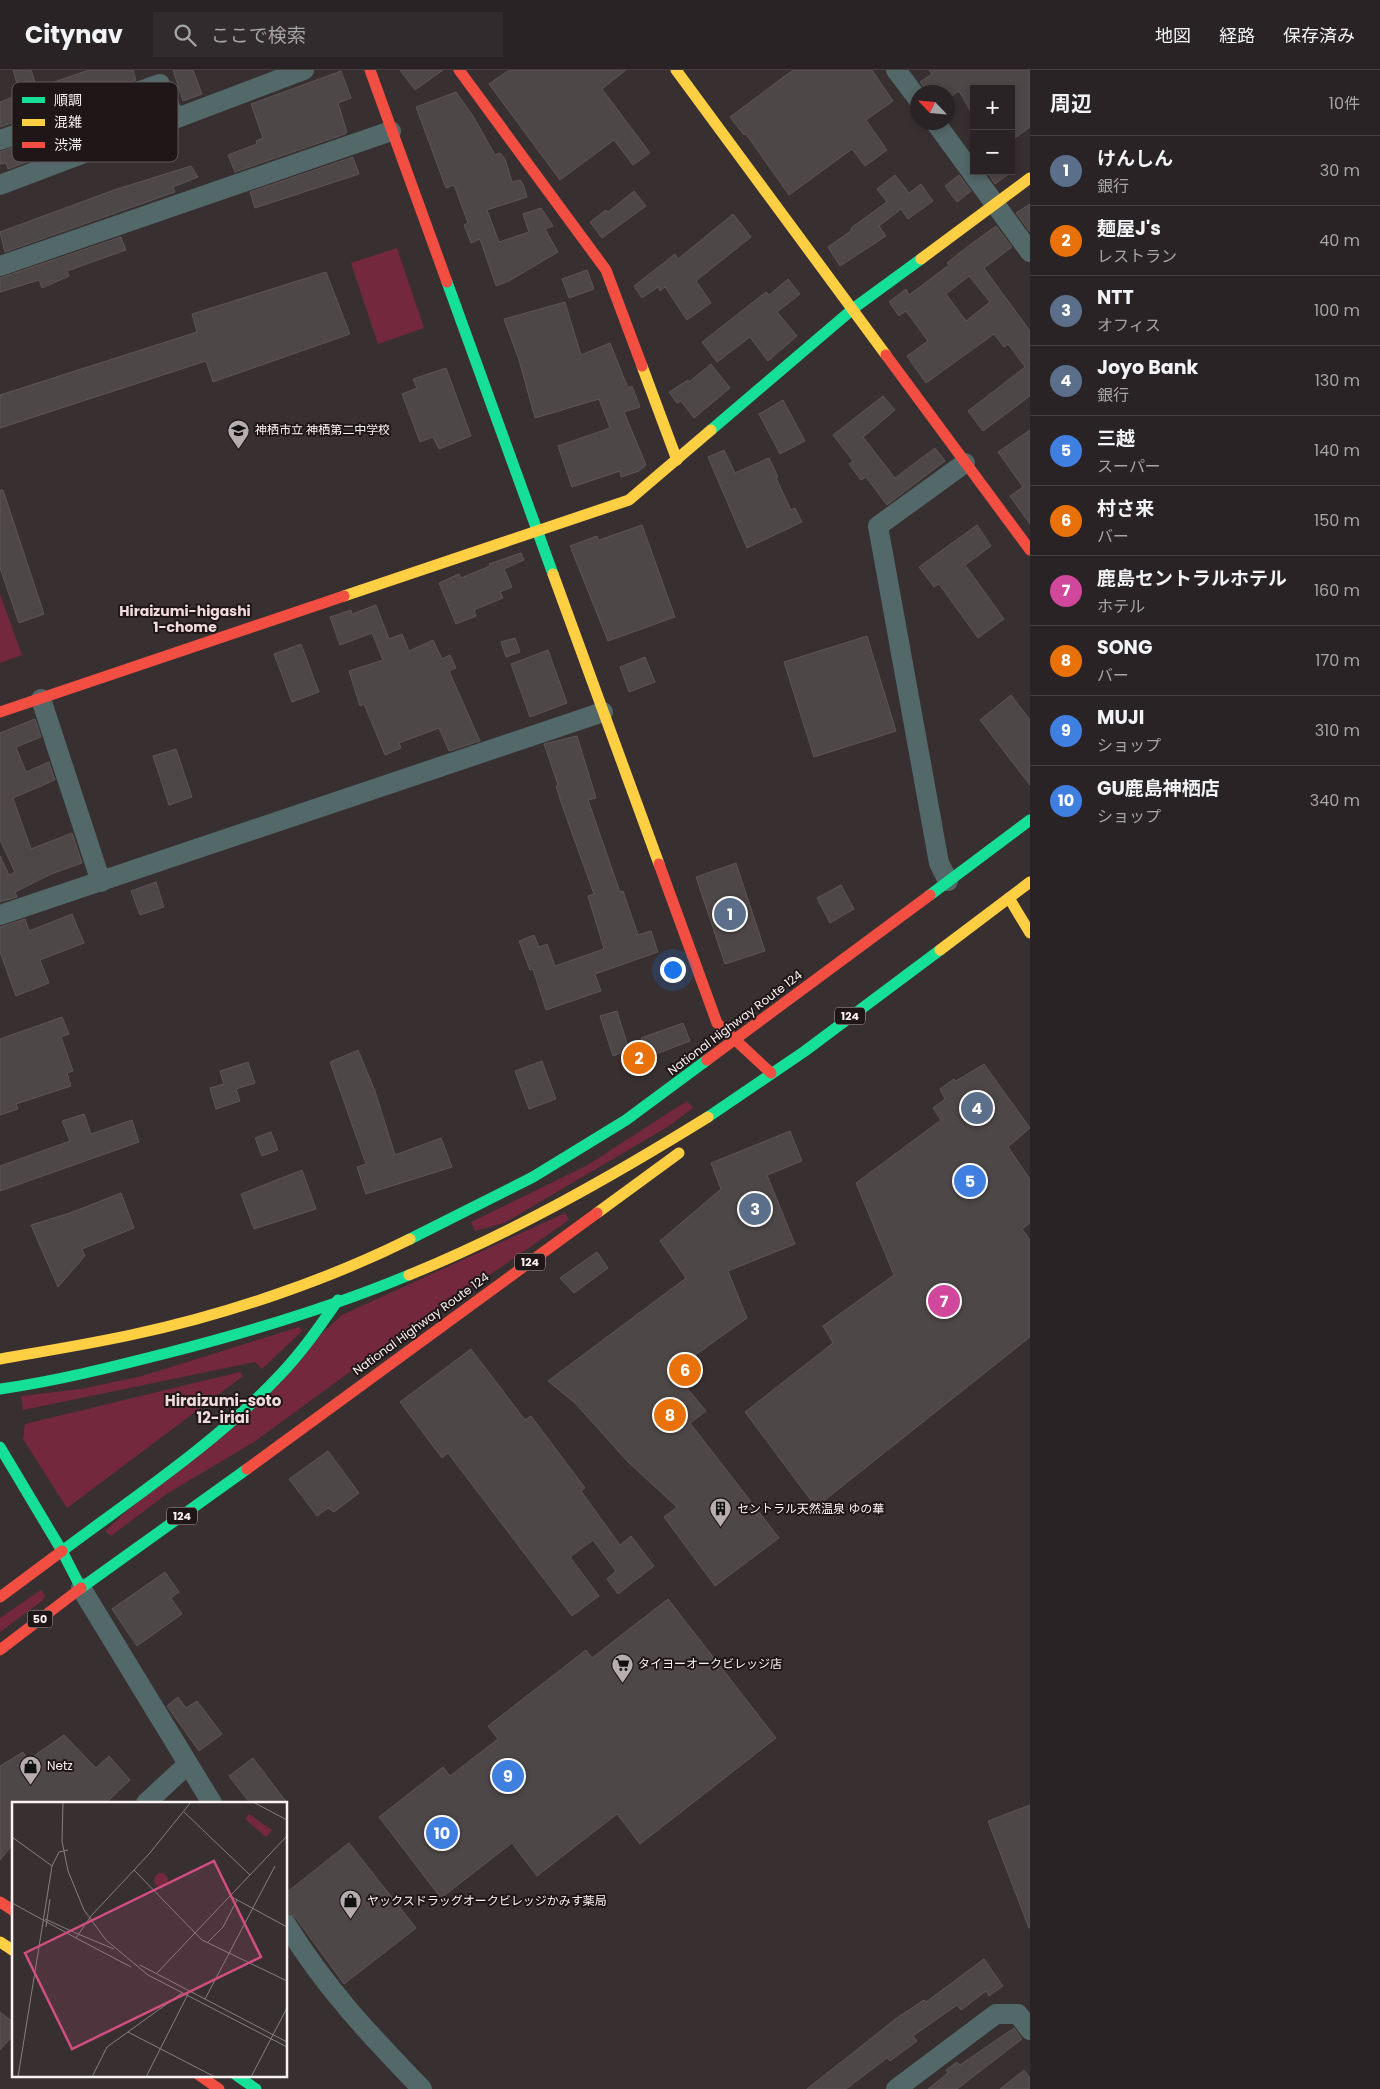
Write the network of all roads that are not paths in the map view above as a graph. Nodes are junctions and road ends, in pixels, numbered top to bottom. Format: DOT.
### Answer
graph roads {
  1 [pos="304,70"];
  2 [pos="386,70"];
  3 [pos="459,70"];
  4 [pos="676,70"];
  5 [pos="896,70"];
  6 [pos="372,74"];
  7 [pos="910,88"];
  8 [pos="178,118"];
  9 [pos="941,130"];
  10 [pos="391,131"];
  11 [pos="12,136"];
  12 [pos="0,140"];
  13 [pos="61,162"];
  14 [pos="1030,178"];
  15 [pos="0,185"];
  16 [pos="994,204"];
  17 [pos="1030,252"];
  18 [pos="0,266"];
  19 [pos="854,308"];
  20 [pos="677,460"];
  21 [pos="965,463"];
  22 [pos="538,531"];
  23 [pos="1030,550"];
  24 [pos="41,699"];
  25 [pos="0,712"];
  26 [pos="603,712"];
  27 [pos="1029,823"];
  28 [pos="948,881"];
  29 [pos="101,882"];
  30 [pos="1030,882"];
  31 [pos="1009,898"];
  32 [pos="0,915"];
  33 [pos="1030,933"];
  34 [pos="735,1040"];
  35 [pos="771,1073"];
  36 [pos="703,1134"];
  37 [pos="689,1145"];
  38 [pos="360,1264"];
  39 [pos="335,1304"];
  40 [pos="0,1359"];
  41 [pos="0,1389"];
  42 [pos="0,1447"];
  43 [pos="62,1551"];
  44 [pos="81,1588"];
  45 [pos="0,1597"];
  46 [pos="0,1650"];
  47 [pos="188,1764"];
  48 [pos="147,1802"];
  49 [pos="211,1802"];
  50 [pos="0,1902"];
  51 [pos="12,1910"];
  52 [pos="288,1927"];
  53 [pos="0,1942"];
  54 [pos="12,1950"];
  55 [pos="1030,2030"];
  56 [pos="200,2076"];
  57 [pos="237,2076"];
  58 [pos="219,2089"];
  59 [pos="256,2089"];
  60 [pos="422,2089"];
  61 [pos="896,2089"];
  1 -- 8 [label="street"];
  2 -- 6 [label="main road"];
  3 -- 20 [label="main road"];
  4 -- 19 [label="main road"];
  5 -- 7 [label="street"];
  6 -- 10 [label="main road"];
  9 -- 16 [label="street"];
  10 -- 18 [label="street"];
  10 -- 22 [label="main road"];
  11 -- 12 [label="street"];
  13 -- 15 [label="street"];
  14 -- 16 [label="main road"];
  16 -- 17 [label="street"];
  16 -- 19 [label="main road"];
  19 -- 20 [label="main road"];
  19 -- 21 [label="main road"];
  20 -- 22 [label="main road"];
  21 -- 23 [label="main road"];
  21 -- 28 [label="street"];
  22 -- 24 [label="main road"];
  22 -- 26 [label="main road"];
  24 -- 25 [label="main road"];
  24 -- 29 [label="street"];
  26 -- 29 [label="street"];
  26 -- 34 [label="main road"];
  27 -- 28 [label="main road, National Highway Route 124"];
  28 -- 34 [label="main road, National Highway Route 124"];
  29 -- 32 [label="street"];
  30 -- 31 [label="main road, 124"];
  31 -- 33 [label="main road"];
  31 -- 35 [label="main road, 124"];
  34 -- 35 [label="main road"];
  34 -- 38 [label="main road, National Highway Route 124"];
  35 -- 36 [label="main road, 124"];
  35 -- 39 [label="main road, 124"];
  37 -- 44 [label="main road, National Highway Route 124 / 124"];
  38 -- 39 [label="main road"];
  38 -- 40 [label="main road, National Highway Route 124"];
  39 -- 41 [label="main road, 124"];
  39 -- 43 [label="main road"];
  42 -- 43 [label="main road"];
  43 -- 44 [label="main road"];
  43 -- 45 [label="main road"];
  44 -- 46 [label="main road, 50"];
  44 -- 47 [label="street"];
  47 -- 48 [label="street"];
  47 -- 49 [label="street"];
  50 -- 51 [label="main road"];
  52 -- 60 [label="street"];
  53 -- 54 [label="main road"];
  55 -- 61 [label="street"];
  56 -- 58 [label="main road"];
  57 -- 59 [label="main road"];
}
